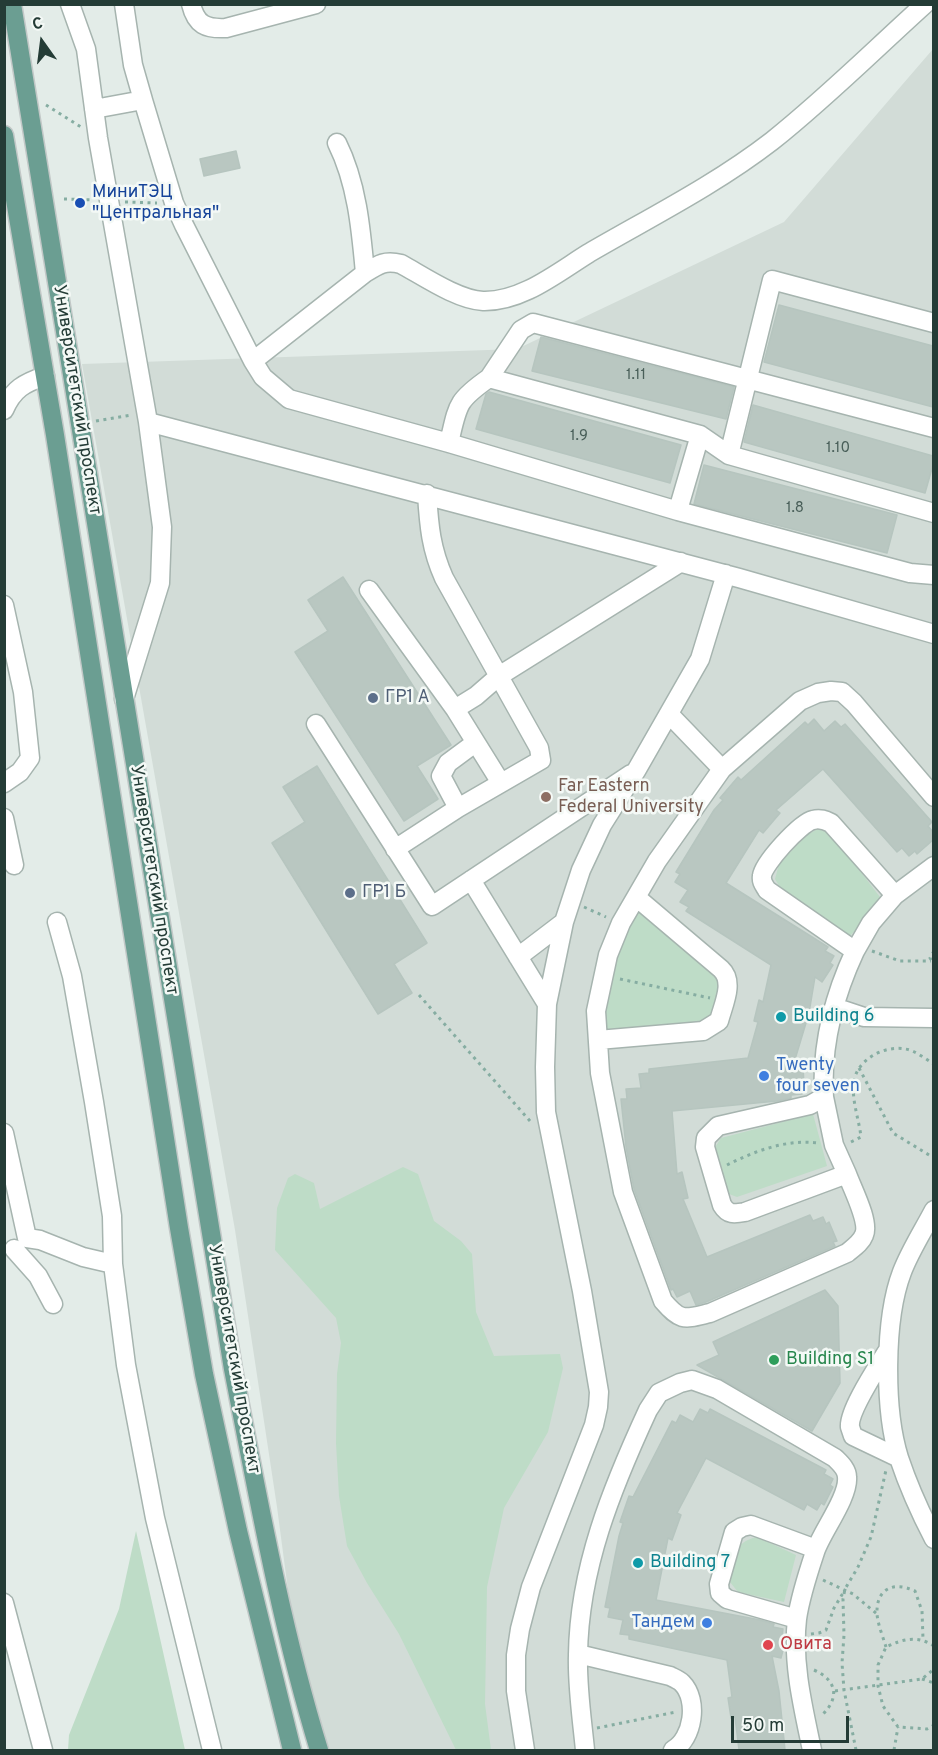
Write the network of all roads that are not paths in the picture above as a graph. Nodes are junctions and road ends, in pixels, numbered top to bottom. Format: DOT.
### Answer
graph roads {
  1 [pos="12,4"];
  2 [pos="70,4"];
  3 [pos="124,4"];
  4 [pos="191,4"];
  5 [pos="316,4"];
  6 [pos="925,4"];
  7 [pos="143,100"];
  8 [pos="94,109"];
  9 [pos="4,135"];
  10 [pos="337,143"];
  11 [pos="365,273"];
  12 [pos="933,323"];
  13 [pos="253,360"];
  14 [pos="45,375"];
  15 [pos="489,378"];
  16 [pos="748,379"];
  17 [pos="4,410"];
  18 [pos="147,417"];
  19 [pos="933,428"];
  20 [pos="700,435"];
  21 [pos="449,442"];
  22 [pos="729,455"];
  23 [pos="427,495"];
  24 [pos="678,510"];
  25 [pos="933,513"];
  26 [pos="681,562"];
  27 [pos="726,574"];
  28 [pos="933,575"];
  29 [pos="369,590"];
  30 [pos="4,604"];
  31 [pos="7,632"];
  32 [pos="933,634"];
  33 [pos="499,676"];
  34 [pos="124,699"];
  35 [pos="97,703"];
  36 [pos="455,709"];
  37 [pos="669,714"];
  38 [pos="316,724"];
  39 [pos="475,743"];
  40 [pos="722,769"];
  41 [pos="636,771"];
  42 [pos="4,783"];
  43 [pos="501,783"];
  44 [pos="933,797"];
  45 [pos="458,808"];
  46 [pos="4,818"];
  47 [pos="395,849"];
  48 [pos="14,865"];
  49 [pos="933,866"];
  50 [pos="471,880"];
  51 [pos="895,895"];
  52 [pos="636,897"];
  53 [pos="57,922"];
  54 [pos="564,922"];
  55 [pos="856,948"];
  56 [pos="518,957"];
  57 [pos="547,1004"];
  58 [pos="834,1007"];
  59 [pos="933,1018"];
  60 [pos="598,1041"];
  61 [pos="824,1097"];
  62 [pos="4,1133"];
  63 [pos="847,1174"];
  64 [pos="933,1210"];
  65 [pos="15,1245"];
  66 [pos="113,1264"];
  67 [pos="52,1304"];
  68 [pos="889,1348"];
  69 [pos="893,1456"];
  70 [pos="933,1539"];
  71 [pos="816,1549"];
  72 [pos="4,1603"];
  73 [pos="797,1626"];
  74 [pos="578,1654"];
  75 [pos="43,1750"];
  76 [pos="213,1750"];
  77 [pos="292,1750"];
  78 [pos="319,1750"];
  79 [pos="525,1750"];
  80 [pos="585,1750"];
  81 [pos="673,1750"];
  82 [pos="812,1750"];
  1 -- 34 [label="main road, Университетский проспект"];
  2 -- 8 [label="street"];
  3 -- 7 [label="street"];
  4 -- 5 [label="street"];
  6 -- 11 [label="street"];
  7 -- 8 [label="street"];
  7 -- 13 [label="street"];
  8 -- 18 [label="street"];
  9 -- 14 [label="main road, Университетский проспект"];
  10 -- 11 [label="street"];
  11 -- 13 [label="street"];
  12 -- 16 [label="street"];
  13 -- 21 [label="street"];
  14 -- 17 [label="street"];
  14 -- 35 [label="main road, Университетский проспект"];
  15 -- 16 [label="street"];
  15 -- 20 [label="street"];
  15 -- 21 [label="street"];
  16 -- 19 [label="street"];
  16 -- 22 [label="street"];
  18 -- 23 [label="street"];
  18 -- 34 [label="street"];
  20 -- 22 [label="street"];
  20 -- 24 [label="street"];
  21 -- 24 [label="street"];
  22 -- 25 [label="street"];
  23 -- 26 [label="street"];
  23 -- 33 [label="street"];
  24 -- 28 [label="street"];
  26 -- 27 [label="street"];
  26 -- 33 [label="street"];
  27 -- 32 [label="street"];
  27 -- 37 [label="street"];
  29 -- 36 [label="street"];
  30 -- 31 [label="street"];
  31 -- 42 [label="street"];
  33 -- 36 [label="street"];
  33 -- 43 [label="street"];
  34 -- 35 [label="main road"];
  34 -- 78 [label="main road, Университетский проспект"];
  35 -- 77 [label="main road, Университетский проспект"];
  36 -- 39 [label="street"];
  37 -- 40 [label="street"];
  37 -- 41 [label="street"];
  38 -- 47 [label="street"];
  39 -- 43 [label="street"];
  39 -- 45 [label="street"];
  40 -- 44 [label="street"];
  40 -- 52 [label="street"];
  41 -- 50 [label="street"];
  41 -- 54 [label="street"];
  43 -- 45 [label="street"];
  45 -- 47 [label="street"];
  46 -- 48 [label="street"];
  47 -- 50 [label="street"];
  49 -- 51 [label="street"];
  50 -- 56 [label="street"];
  51 -- 55 [label="street"];
  51 -- 55 [label="street"];
  52 -- 60 [label="street"];
  52 -- 60 [label="street"];
  53 -- 66 [label="street"];
  54 -- 56 [label="street"];
  54 -- 57 [label="street"];
  55 -- 58 [label="street"];
  56 -- 57 [label="street"];
  57 -- 79 [label="street"];
  58 -- 59 [label="street"];
  58 -- 61 [label="street"];
  60 -- 63 [label="street"];
  61 -- 63 [label="street"];
  61 -- 63 [label="street"];
  62 -- 65 [label="street"];
  64 -- 68 [label="street"];
  65 -- 66 [label="street"];
  65 -- 67 [label="street"];
  66 -- 76 [label="street"];
  68 -- 69 [label="street"];
  68 -- 69 [label="street"];
  69 -- 70 [label="street"];
  71 -- 73 [label="street"];
  71 -- 73 [label="street"];
  71 -- 74 [label="street"];
  72 -- 75 [label="street"];
  73 -- 82 [label="street"];
  74 -- 80 [label="street"];
  74 -- 81 [label="street"];
}
